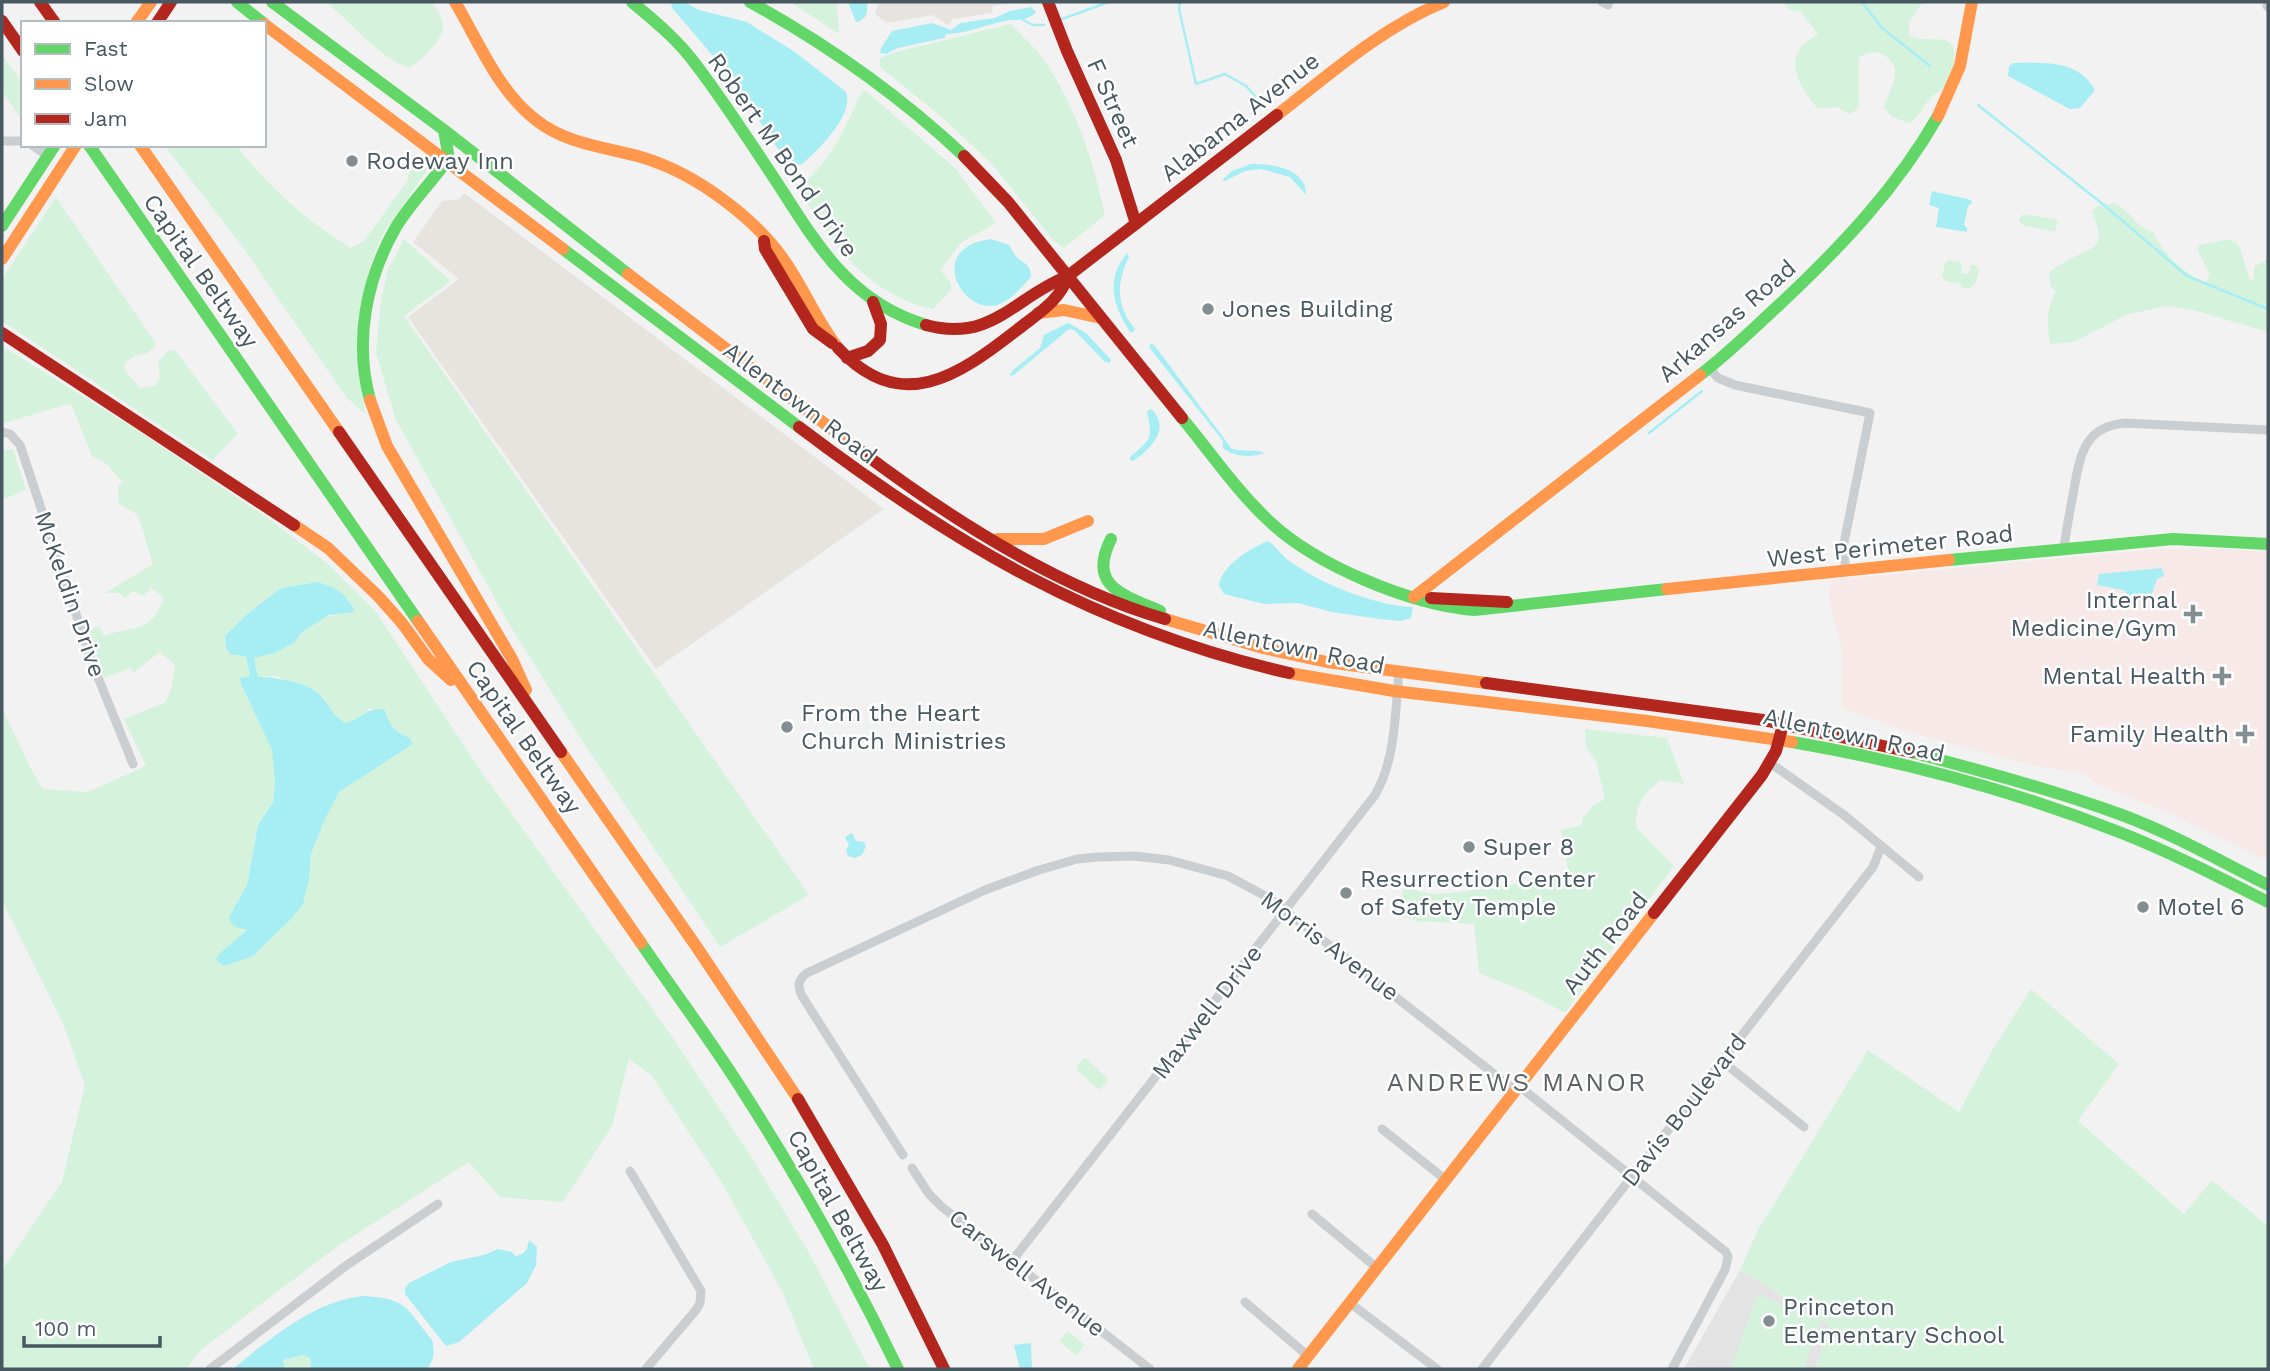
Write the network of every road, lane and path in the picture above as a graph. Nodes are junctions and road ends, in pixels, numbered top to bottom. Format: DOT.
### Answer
graph roads {
  1 [pos="40,2"];
  2 [pos="150,2"];
  3 [pos="178,2"];
  4 [pos="237,2"];
  5 [pos="272,2"];
  6 [pos="455,2"];
  7 [pos="632,2"];
  8 [pos="750,2"];
  9 [pos="1048,2"];
  10 [pos="1444,2"];
  11 [pos="1972,2"];
  12 [pos="168,6"];
  13 [pos="2,21"];
  14 [pos="54,21"];
  15 [pos="137,21"];
  16 [pos="158,21"];
  17 [pos="261,21"];
  18 [pos="266,25"];
  19 [pos="21,48"];
  20 [pos="444,130"];
  21 [pos="2,141"];
  22 [pos="21,141"];
  23 [pos="75,147"];
  24 [pos="141,147"];
  25 [pos="90,148"];
  26 [pos="52,151"];
  27 [pos="446,163"];
  28 [pos="1136,224"];
  29 [pos="2,226"];
  30 [pos="2,259"];
  31 [pos="1068,275"];
  32 [pos="873,302"];
  33 [pos="1038,313"];
  34 [pos="1101,318"];
  35 [pos="2,334"];
  36 [pos="847,358"];
  37 [pos="1709,368"];
  38 [pos="2268,430"];
  39 [pos="2,432"];
  40 [pos="1088,521"];
  41 [pos="993,539"];
  42 [pos="1111,539"];
  43 [pos="2268,544"];
  44 [pos="2064,548"];
  45 [pos="1846,570"];
  46 [pos="1413,597"];
  47 [pos="1205,631"];
  48 [pos="1399,672"];
  49 [pos="1397,690"];
  50 [pos="476,705"];
  51 [pos="1783,724"];
  52 [pos="541,725"];
  53 [pos="1780,739"];
  54 [pos="1770,763"];
  55 [pos="133,764"];
  56 [pos="1881,847"];
  57 [pos="1919,877"];
  58 [pos="2268,885"];
  59 [pos="2268,902"];
  60 [pos="1286,909"];
  61 [pos="1722,1061"];
  62 [pos="1517,1088"];
  63 [pos="1804,1127"];
  64 [pos="1382,1129"];
  65 [pos="903,1155"];
  66 [pos="912,1168"];
  67 [pos="630,1171"];
  68 [pos="1632,1177"];
  69 [pos="1446,1180"];
  70 [pos="438,1204"];
  71 [pos="1312,1214"];
  72 [pos="1012,1261"];
  73 [pos="1377,1268"];
  74 [pos="1245,1301"];
  75 [pos="1350,1303"];
  76 [pos="1308,1356"];
  77 [pos="210,1369"];
  78 [pos="646,1369"];
  79 [pos="898,1369"];
  80 [pos="944,1369"];
  81 [pos="1150,1369"];
  82 [pos="1298,1369"];
  83 [pos="1437,1369"];
  84 [pos="1482,1369"];
  85 [pos="1672,1369"];
  1 -- 14 [label="main road"];
  2 -- 15 [label="main road"];
  3 -- 12 [label="main road"];
  4 -- 17 [label="main road, Allentown Road"];
  5 -- 20 [label="main road, Allentown Road"];
  6 -- 36 [label="main road"];
  7 -- 32 [label="main road, Robert M Bond Drive"];
  8 -- 31 [label="main road"];
  9 -- 28 [label="main road, F Street"];
  10 -- 28 [label="main road, Alabama Avenue"];
  11 -- 37 [label="main road, Arkansas Road"];
  12 -- 16 [label="main road"];
  13 -- 19 [label="main road"];
  18 -- 27 [label="main road, Allentown Road"];
  20 -- 27 [label="main road"];
  20 -- 41 [label="main road, Allentown Road"];
  21 -- 22 [label="street"];
  23 -- 30 [label="main road"];
  24 -- 52 [label="main road, Capital Beltway"];
  25 -- 50 [label="main road, Capital Beltway"];
  26 -- 29 [label="main road"];
  27 -- 49 [label="main road, Allentown Road"];
  27 -- 52 [label="main road"];
  28 -- 31 [label="main road, Alabama Avenue"];
  31 -- 32 [label="main road, Robert M Bond Drive"];
  31 -- 33 [label="main road"];
  31 -- 34 [label="main road, West Perimeter Road"];
  32 -- 36 [label="main road"];
  33 -- 34 [label="main road"];
  33 -- 36 [label="main road"];
  34 -- 46 [label="main road, West Perimeter Road"];
  35 -- 50 [label="main road"];
  37 -- 45 [label="street"];
  37 -- 46 [label="main road, Arkansas Road"];
  38 -- 44 [label="street"];
  39 -- 55 [label="street, McKeldin Drive"];
  40 -- 41 [label="main road"];
  41 -- 47 [label="main road, Allentown Road"];
  42 -- 47 [label="main road"];
  43 -- 44 [label="main road, West Perimeter Road"];
  44 -- 45 [label="main road, West Perimeter Road"];
  45 -- 46 [label="main road, West Perimeter Road"];
  47 -- 48 [label="main road, Allentown Road"];
  48 -- 49 [label="street, Maxwell Drive"];
  48 -- 51 [label="main road, Allentown Road"];
  49 -- 53 [label="main road, Allentown Road"];
  49 -- 60 [label="street, Maxwell Drive"];
  50 -- 79 [label="main road, Capital Beltway"];
  51 -- 53 [label="main road, Auth Road"];
  51 -- 58 [label="main road, Allentown Road"];
  52 -- 80 [label="main road, Capital Beltway"];
  53 -- 54 [label="main road, Auth Road"];
  53 -- 59 [label="main road, Allentown Road"];
  54 -- 56 [label="street"];
  54 -- 62 [label="main road, Auth Road"];
  56 -- 57 [label="street"];
  56 -- 61 [label="street, Davis Boulevard"];
  60 -- 62 [label="street, Morris Avenue"];
  60 -- 65 [label="street, Morris Avenue"];
  60 -- 72 [label="street, Maxwell Drive"];
  61 -- 63 [label="street"];
  61 -- 68 [label="street, Davis Boulevard"];
  62 -- 68 [label="street, Morris Avenue"];
  62 -- 69 [label="main road, Auth Road"];
  64 -- 69 [label="street"];
  66 -- 72 [label="street, Carswell Avenue"];
  67 -- 78 [label="street"];
  68 -- 84 [label="street, Davis Boulevard"];
  68 -- 85 [label="street, Morris Avenue"];
  69 -- 73 [label="main road, Auth Road"];
  70 -- 77 [label="street"];
  71 -- 73 [label="street"];
  72 -- 81 [label="street, Carswell Avenue"];
  73 -- 75 [label="main road, Auth Road"];
  74 -- 76 [label="street"];
  75 -- 76 [label="main road, Auth Road"];
  75 -- 83 [label="street"];
  76 -- 82 [label="main road, Auth Road"];
}
